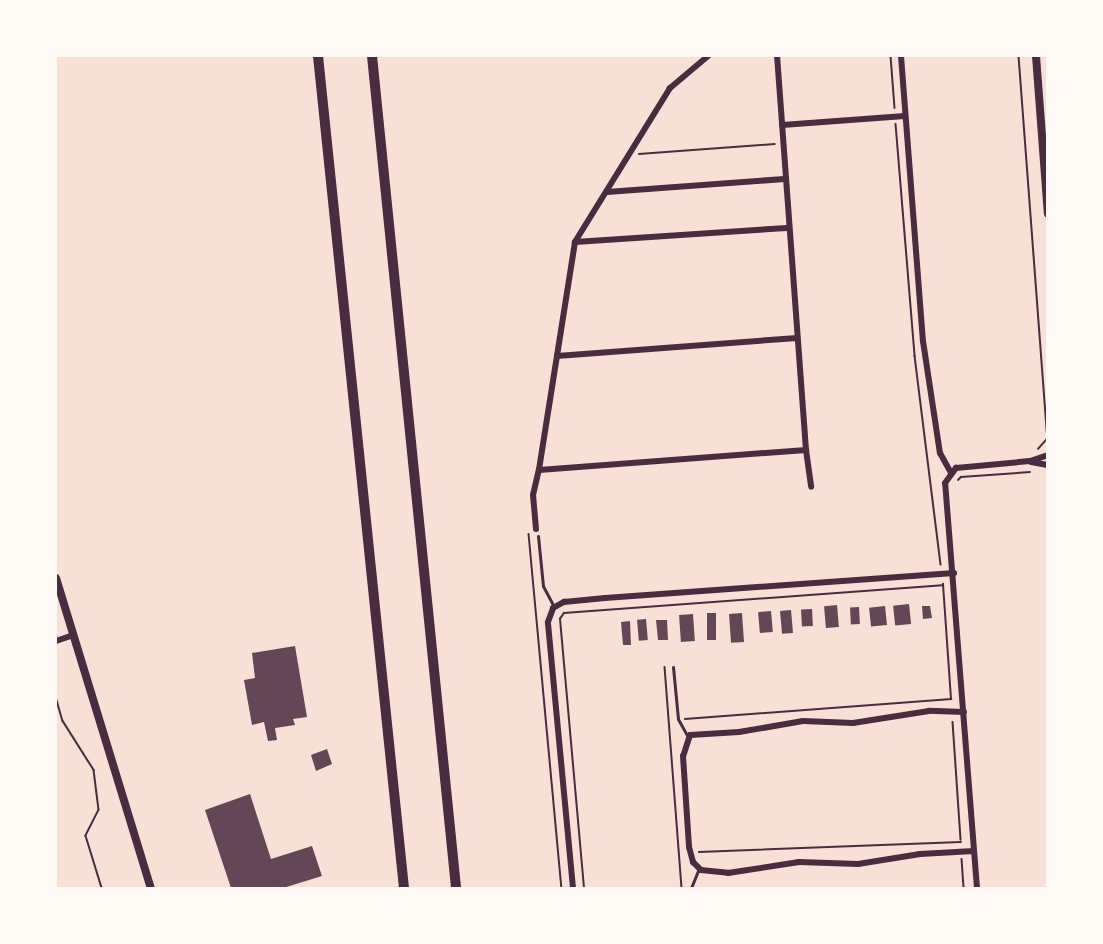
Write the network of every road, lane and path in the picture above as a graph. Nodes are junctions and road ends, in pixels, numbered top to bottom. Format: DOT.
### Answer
graph roads {
  1 [pos="318,56"];
  2 [pos="372,56"];
  3 [pos="708,56"];
  4 [pos="777,56"];
  5 [pos="891,56"];
  6 [pos="901,56"];
  7 [pos="1019,56"];
  8 [pos="1036,56"];
  9 [pos="896,116"];
  10 [pos="905,116"];
  11 [pos="782,125"];
  12 [pos="783,144"];
  13 [pos="629,155"];
  14 [pos="785,179"];
  15 [pos="607,192"];
  16 [pos="1047,214"];
  17 [pos="787,228"];
  18 [pos="575,242"];
  19 [pos="797,338"];
  20 [pos="557,356"];
  21 [pos="1047,432"];
  22 [pos="1047,438"];
  23 [pos="806,450"];
  24 [pos="1036,450"];
  25 [pos="1047,455"];
  26 [pos="1030,461"];
  27 [pos="1047,465"];
  28 [pos="539,470"];
  29 [pos="950,471"];
  30 [pos="1030,472"];
  31 [pos="945,483"];
  32 [pos="811,486"];
  33 [pos="537,533"];
  34 [pos="529,534"];
  35 [pos="954,573"];
  36 [pos="942,574"];
  37 [pos="56,578"];
  38 [pos="554,607"];
  39 [pos="74,635"];
  40 [pos="56,641"];
  41 [pos="665,667"];
  42 [pos="673,667"];
  43 [pos="56,697"];
  44 [pos="951,699"];
  45 [pos="952,712"];
  46 [pos="964,712"];
  47 [pos="678,719"];
  48 [pos="669,720"];
  49 [pos="688,737"];
  50 [pos="961,842"];
  51 [pos="689,847"];
  52 [pos="974,851"];
  53 [pos="962,852"];
  54 [pos="699,868"];
  55 [pos="102,888"];
  56 [pos="151,888"];
  57 [pos="404,888"];
  58 [pos="456,888"];
  59 [pos="561,888"];
  60 [pos="573,888"];
  61 [pos="682,888"];
  62 [pos="690,888"];
  63 [pos="964,888"];
  64 [pos="977,888"];
  1 -- 57 [label="highway"];
  2 -- 58 [label="highway"];
  3 -- 13 [label="street"];
  4 -- 11 [label="street"];
  5 -- 9 [label="path"];
  6 -- 10 [label="street"];
  7 -- 21 [label="path"];
  8 -- 16 [label="street"];
  9 -- 10 [label="street"];
  9 -- 11 [label="street"];
  9 -- 36 [label="path"];
  10 -- 29 [label="street"];
  11 -- 12 [label="street"];
  12 -- 13 [label="path"];
  12 -- 14 [label="street"];
  13 -- 15 [label="street"];
  14 -- 15 [label="street"];
  14 -- 17 [label="street"];
  15 -- 18 [label="street"];
  17 -- 18 [label="street"];
  17 -- 19 [label="street"];
  18 -- 20 [label="street"];
  19 -- 20 [label="street"];
  19 -- 23 [label="street"];
  20 -- 28 [label="street"];
  21 -- 22 [label="path"];
  22 -- 24 [label="path"];
  23 -- 28 [label="street"];
  23 -- 32 [label="street"];
  25 -- 26 [label="street"];
  26 -- 27 [label="street"];
  26 -- 29 [label="street"];
  28 -- 33 [label="street"];
  29 -- 31 [label="street"];
  30 -- 31 [label="path"];
  31 -- 35 [label="street"];
  33 -- 38 [label="lane"];
  34 -- 59 [label="path"];
  35 -- 36 [label="street"];
  35 -- 46 [label="street"];
  36 -- 38 [label="street"];
  36 -- 44 [label="path"];
  37 -- 39 [label="main road"];
  38 -- 60 [label="street"];
  39 -- 40 [label="street"];
  39 -- 56 [label="main road"];
  41 -- 48 [label="path"];
  42 -- 47 [label="lane"];
  43 -- 55 [label="path"];
  44 -- 45 [label="path"];
  44 -- 47 [label="path"];
  45 -- 46 [label="street"];
  45 -- 49 [label="street"];
  45 -- 50 [label="path"];
  46 -- 52 [label="street"];
  47 -- 48 [label="path"];
  47 -- 49 [label="lane"];
  48 -- 61 [label="path"];
  49 -- 51 [label="street"];
  50 -- 51 [label="path"];
  50 -- 53 [label="path"];
  51 -- 54 [label="street"];
  52 -- 53 [label="street"];
  52 -- 64 [label="street"];
  53 -- 54 [label="street"];
  53 -- 63 [label="path"];
  54 -- 62 [label="lane"];
}
